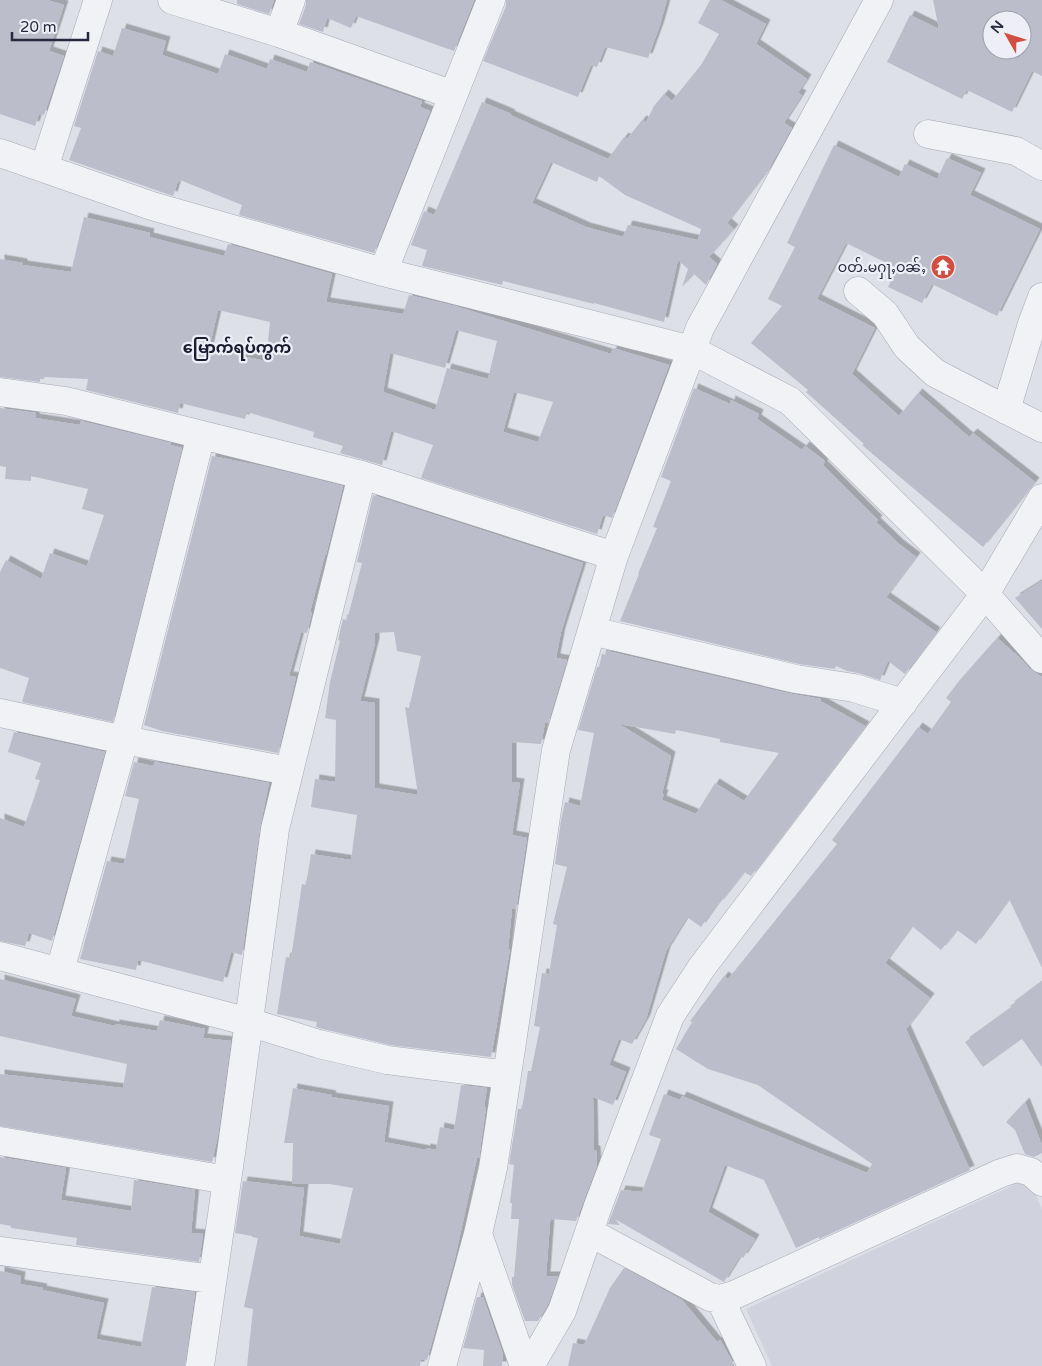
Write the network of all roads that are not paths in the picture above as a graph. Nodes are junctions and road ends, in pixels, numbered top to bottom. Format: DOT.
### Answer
graph roads {
  1 [pos="98,0"];
  2 [pos="172,0"];
  3 [pos="291,0"];
  4 [pos="491,0"];
  5 [pos="879,0"];
  6 [pos="278,33"];
  7 [pos="453,95"];
  8 [pos="928,134"];
  9 [pos="0,153"];
  10 [pos="1042,166"];
  11 [pos="44,168"];
  12 [pos="383,272"];
  13 [pos="858,292"];
  14 [pos="1042,297"];
  15 [pos="692,350"];
  16 [pos="0,392"];
  17 [pos="1006,410"];
  18 [pos="1042,428"];
  19 [pos="201,435"];
  20 [pos="362,475"];
  21 [pos="1039,513"];
  22 [pos="614,556"];
  23 [pos="985,594"];
  24 [pos="592,632"];
  25 [pos="1042,660"];
  26 [pos="903,702"];
  27 [pos="0,713"];
  28 [pos="124,740"];
  29 [pos="289,771"];
  30 [pos="0,956"];
  31 [pos="60,971"];
  32 [pos="249,1022"];
  33 [pos="507,1074"];
  34 [pos="0,1142"];
  35 [pos="227,1180"];
  36 [pos="1042,1182"];
  37 [pos="590,1232"];
  38 [pos="478,1234"];
  39 [pos="0,1251"];
  40 [pos="212,1279"];
  41 [pos="720,1299"];
  42 [pos="200,1366"];
  43 [pos="442,1366"];
  44 [pos="524,1366"];
  45 [pos="530,1366"];
  46 [pos="752,1366"];
  1 -- 11 [label="street"];
  2 -- 6 [label="street"];
  3 -- 6 [label="street"];
  4 -- 7 [label="street"];
  5 -- 15 [label="street"];
  6 -- 7 [label="street"];
  7 -- 12 [label="street"];
  8 -- 10 [label="street"];
  9 -- 11 [label="street"];
  11 -- 12 [label="street"];
  12 -- 15 [label="street"];
  13 -- 17 [label="street"];
  14 -- 17 [label="street"];
  15 -- 22 [label="street"];
  15 -- 23 [label="street"];
  16 -- 19 [label="street"];
  17 -- 18 [label="street"];
  19 -- 20 [label="street"];
  19 -- 28 [label="street"];
  20 -- 22 [label="street"];
  20 -- 29 [label="street"];
  21 -- 23 [label="street"];
  22 -- 24 [label="street"];
  23 -- 25 [label="street"];
  23 -- 26 [label="street"];
  24 -- 26 [label="street"];
  24 -- 33 [label="street"];
  26 -- 37 [label="street"];
  27 -- 28 [label="street"];
  28 -- 29 [label="street"];
  28 -- 31 [label="street"];
  29 -- 32 [label="street"];
  30 -- 31 [label="street"];
  31 -- 32 [label="street"];
  32 -- 33 [label="street"];
  32 -- 35 [label="street"];
  33 -- 38 [label="street"];
  34 -- 35 [label="street"];
  35 -- 40 [label="street"];
  36 -- 41 [label="street"];
  37 -- 41 [label="street"];
  37 -- 45 [label="street"];
  38 -- 43 [label="street"];
  38 -- 44 [label="street"];
  39 -- 40 [label="street"];
  40 -- 42 [label="street"];
  41 -- 46 [label="street"];
}
